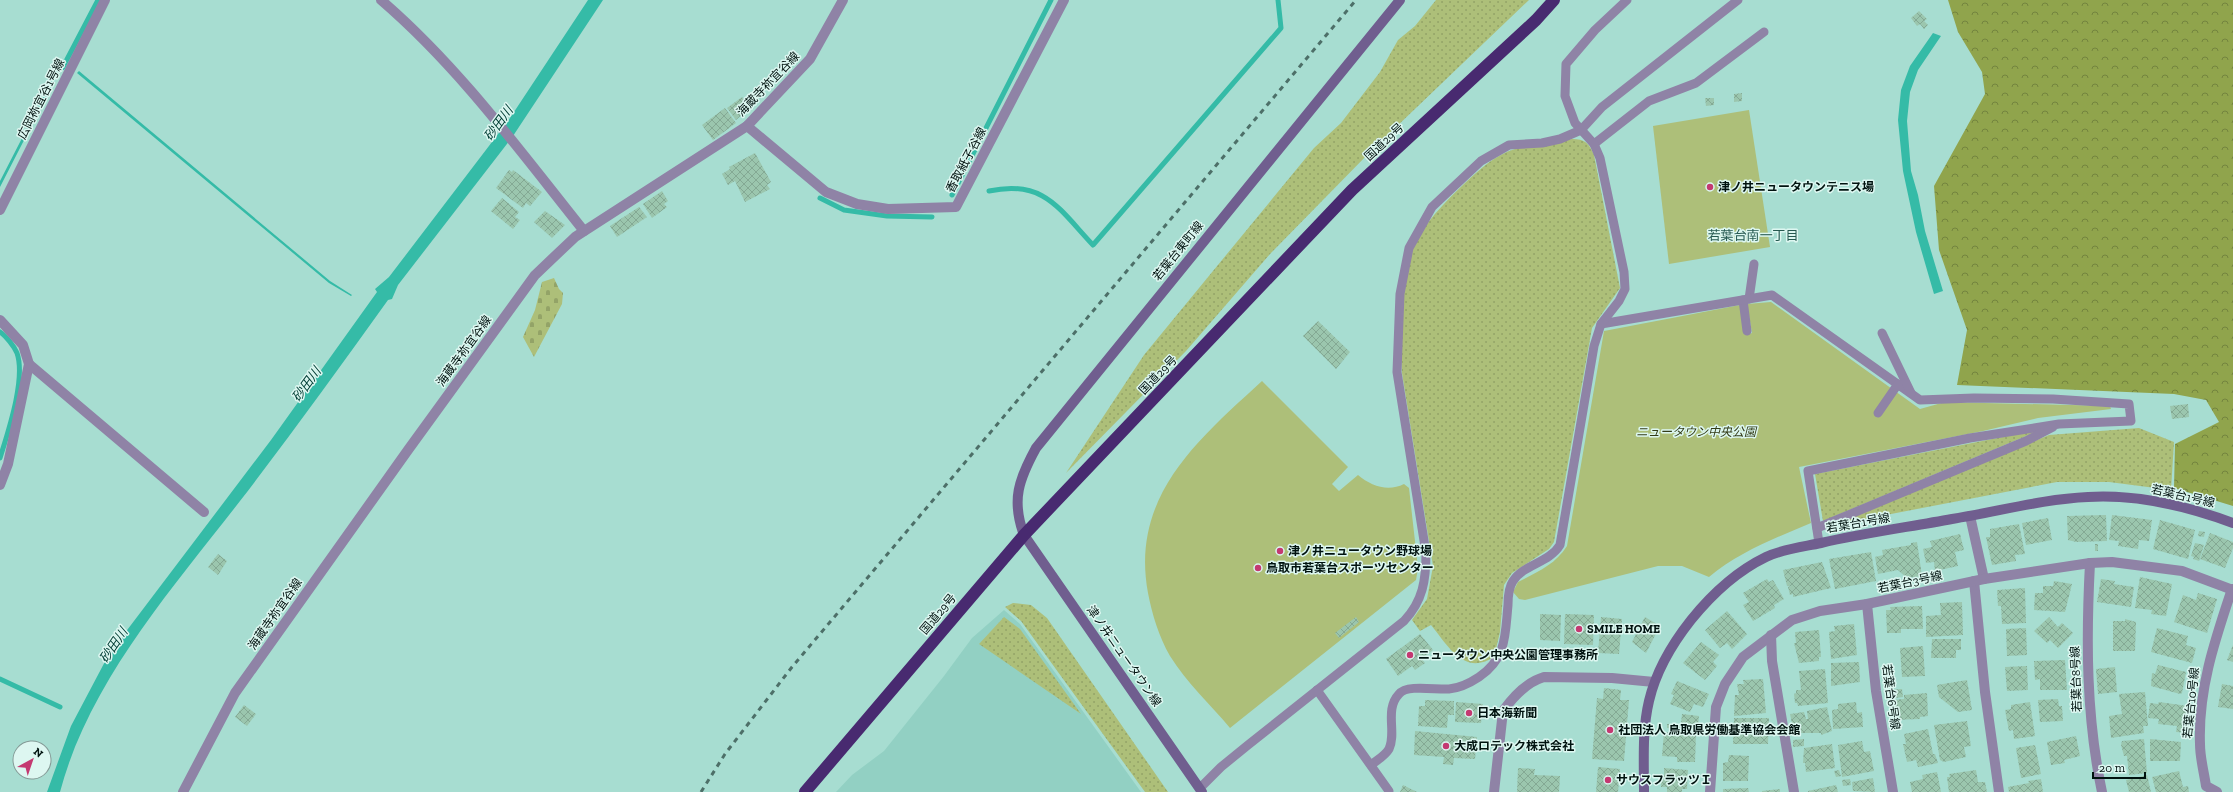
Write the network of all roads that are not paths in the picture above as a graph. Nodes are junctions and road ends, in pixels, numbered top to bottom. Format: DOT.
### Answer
graph roads {
  1 [pos="105,0"];
  2 [pos="381,0"];
  3 [pos="843,0"];
  4 [pos="1064,0"];
  5 [pos="1400,0"];
  6 [pos="1554,0"];
  7 [pos="1627,0"];
  8 [pos="1738,0"];
  9 [pos="1764,32"];
  10 [pos="747,126"];
  11 [pos="1581,130"];
  12 [pos="1594,144"];
  13 [pos="0,210"];
  14 [pos="584,231"];
  15 [pos="1754,264"];
  16 [pos="1746,299"];
  17 [pos="0,320"];
  18 [pos="1601,324"];
  19 [pos="1747,331"];
  20 [pos="1882,333"];
  21 [pos="29,364"];
  22 [pos="1898,384"];
  23 [pos="1912,395"];
  24 [pos="1878,413"];
  25 [pos="2059,424"];
  26 [pos="0,486"];
  27 [pos="204,512"];
  28 [pos="1970,516"];
  29 [pos="2233,523"];
  30 [pos="1817,528"];
  31 [pos="1024,535"];
  32 [pos="1819,543"];
  33 [pos="2090,563"];
  34 [pos="1979,580"];
  35 [pos="2233,589"];
  36 [pos="1867,604"];
  37 [pos="1771,635"];
  38 [pos="1654,682"];
  39 [pos="1317,690"];
  40 [pos="1371,765"];
  41 [pos="1389,790"];
  42 [pos="1200,791"];
  43 [pos="183,792"];
  44 [pos="805,792"];
  45 [pos="1494,792"];
  46 [pos="1644,792"];
  47 [pos="1710,792"];
  48 [pos="1794,792"];
  49 [pos="1893,792"];
  50 [pos="1999,792"];
  51 [pos="2102,792"];
  52 [pos="2217,792"];
  1 -- 13 [label="street, 広岡祢宜谷1号線"];
  2 -- 14 [label="street"];
  3 -- 10 [label="street, 海蔵寺祢宜谷線"];
  4 -- 10 [label="street, 香取紙子谷線"];
  5 -- 31 [label="street, 若葉台東町線"];
  6 -- 31 [label="highway, 国道29号"];
  7 -- 11 [label="lane"];
  8 -- 11 [label="lane"];
  9 -- 12 [label="lane"];
  10 -- 14 [label="street, 海蔵寺祢宜谷線"];
  11 -- 12 [label="lane"];
  11 -- 39 [label="lane"];
  12 -- 18 [label="lane"];
  14 -- 43 [label="street, 海蔵寺祢宜谷線"];
  15 -- 16 [label="lane"];
  16 -- 18 [label="lane"];
  16 -- 19 [label="lane"];
  16 -- 22 [label="lane"];
  17 -- 21 [label="street"];
  18 -- 40 [label="lane"];
  20 -- 23 [label="lane"];
  21 -- 26 [label="street"];
  21 -- 27 [label="street"];
  22 -- 23 [label="lane"];
  22 -- 24 [label="lane"];
  23 -- 25 [label="lane"];
  25 -- 30 [label="lane"];
  25 -- 30 [label="lane"];
  28 -- 29 [label="street, 若葉台1号線"];
  28 -- 32 [label="street, 若葉台1号線"];
  28 -- 34 [label="street"];
  30 -- 32 [label="lane"];
  31 -- 42 [label="street, 津ノ井ニュータウン線"];
  31 -- 44 [label="highway, 国道29号"];
  32 -- 38 [label="street, 若葉台1号線"];
  33 -- 34 [label="street, 若葉台3号線"];
  33 -- 35 [label="street, 若葉台3号線"];
  33 -- 51 [label="street, 若葉台8号線"];
  34 -- 36 [label="street, 若葉台3号線"];
  34 -- 50 [label="street"];
  35 -- 52 [label="street, 若葉台10号線"];
  36 -- 37 [label="street, 若葉台3号線"];
  36 -- 49 [label="street, 若葉台6号線"];
  37 -- 47 [label="street, 若葉台3号線"];
  37 -- 48 [label="street"];
  38 -- 45 [label="street"];
  38 -- 46 [label="street, 若葉台1号線"];
  39 -- 40 [label="lane"];
  39 -- 42 [label="lane"];
  40 -- 41 [label="lane"];
}
